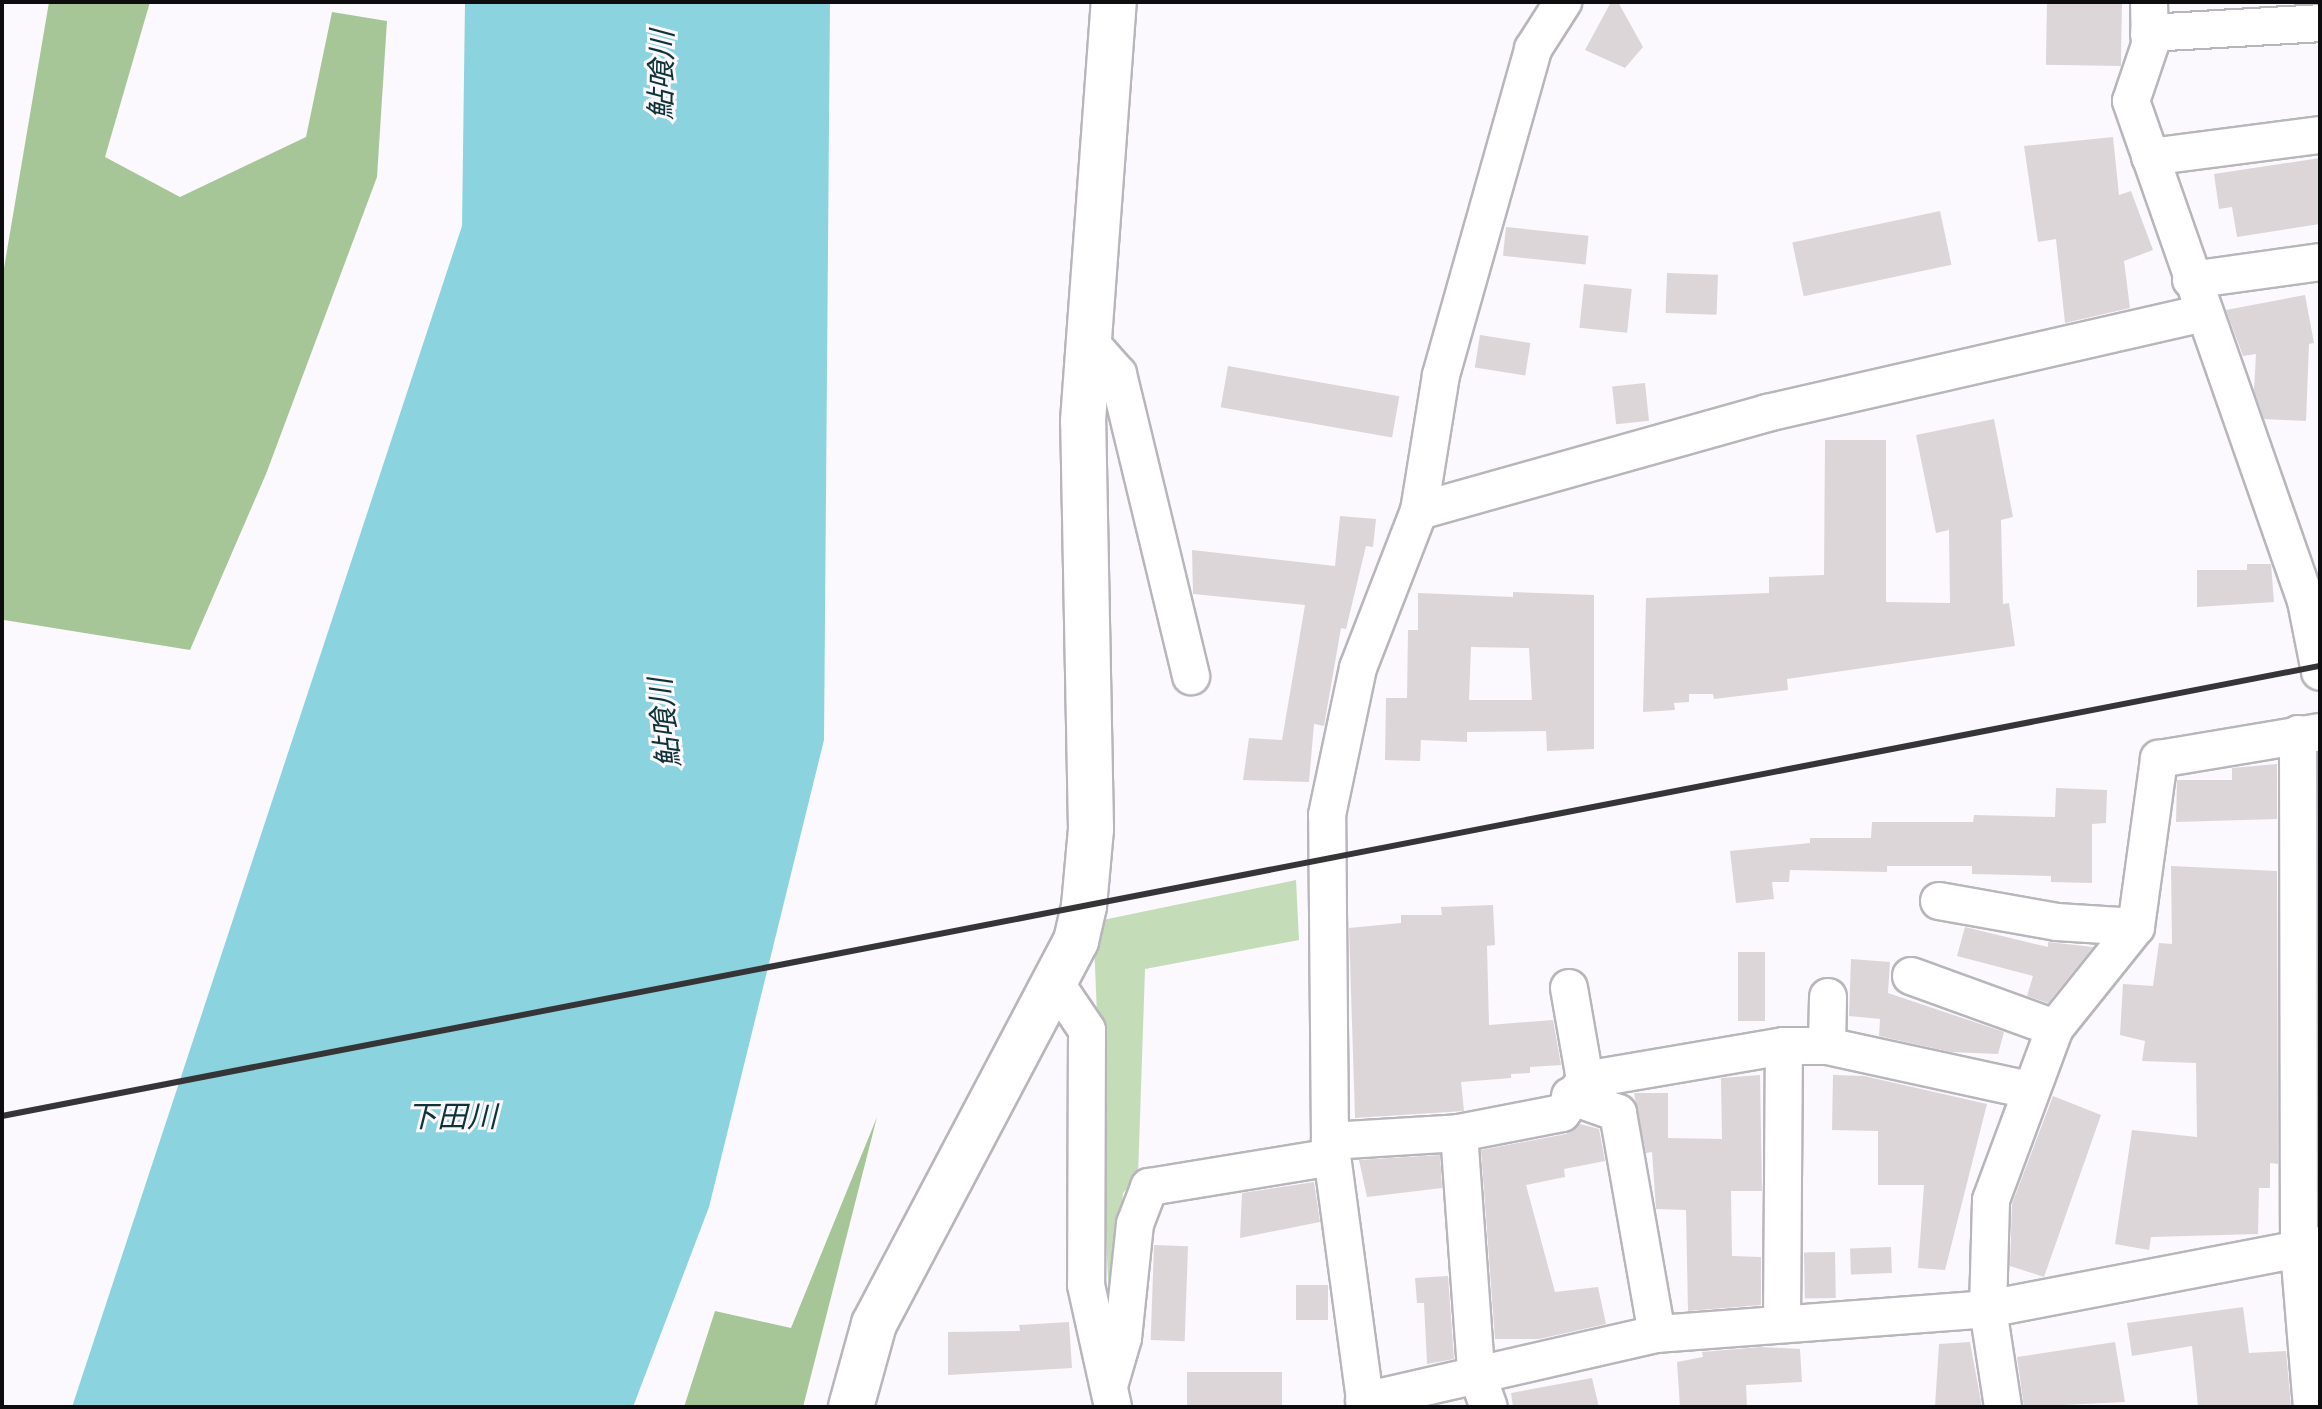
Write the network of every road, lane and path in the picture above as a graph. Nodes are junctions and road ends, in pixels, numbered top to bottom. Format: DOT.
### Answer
graph roads {
  1 [pos="1114,2"];
  2 [pos="1563,2"];
  3 [pos="2149,18"];
  4 [pos="2320,23"];
  5 [pos="2320,135"];
  6 [pos="2150,157"];
  7 [pos="2320,262"];
  8 [pos="2197,297"];
  9 [pos="1086,338"];
  10 [pos="1419,511"];
  11 [pos="2320,672"];
  12 [pos="1191,676"];
  13 [pos="2309,733"];
  14 [pos="1939,901"];
  15 [pos="2136,927"];
  16 [pos="1911,976"];
  17 [pos="1054,981"];
  18 [pos="1569,988"];
  19 [pos="1828,997"];
  20 [pos="2055,1028"];
  21 [pos="1784,1046"];
  22 [pos="1827,1046"];
  23 [pos="1578,1088"];
  24 [pos="2028,1090"];
  25 [pos="1459,1133"];
  26 [pos="1331,1149"];
  27 [pos="2309,1248"];
  28 [pos="1988,1309"];
  29 [pos="1782,1324"];
  30 [pos="1657,1334"];
  31 [pos="1476,1372"];
  32 [pos="1110,1398"];
  33 [pos="1365,1404"];
  34 [pos="851,1407"];
  35 [pos="1489,1407"];
  36 [pos="2003,1407"];
  37 [pos="2312,1407"];
  1 -- 9 [label="street"];
  2 -- 10 [label="street"];
  3 -- 4 [label="street"];
  3 -- 6 [label="street"];
  5 -- 6 [label="street"];
  6 -- 8 [label="street"];
  7 -- 8 [label="street"];
  8 -- 10 [label="street"];
  8 -- 11 [label="street"];
  9 -- 12 [label="street"];
  9 -- 17 [label="street"];
  10 -- 26 [label="street"];
  13 -- 15 [label="street"];
  13 -- 27 [label="street"];
  14 -- 15 [label="street"];
  15 -- 20 [label="street"];
  16 -- 20 [label="street"];
  17 -- 32 [label="street"];
  17 -- 34 [label="street"];
  18 -- 23 [label="street"];
  19 -- 22 [label="street"];
  20 -- 24 [label="street"];
  21 -- 22 [label="street"];
  21 -- 23 [label="street"];
  21 -- 29 [label="street"];
  22 -- 24 [label="street"];
  23 -- 25 [label="street"];
  23 -- 30 [label="street"];
  24 -- 28 [label="street"];
  25 -- 26 [label="street"];
  25 -- 31 [label="street"];
  26 -- 32 [label="street"];
  26 -- 33 [label="street"];
  27 -- 28 [label="street"];
  27 -- 37 [label="street"];
  28 -- 29 [label="street"];
  28 -- 36 [label="street"];
  29 -- 30 [label="street"];
  30 -- 31 [label="street"];
  31 -- 33 [label="street"];
  31 -- 35 [label="street"];
}
